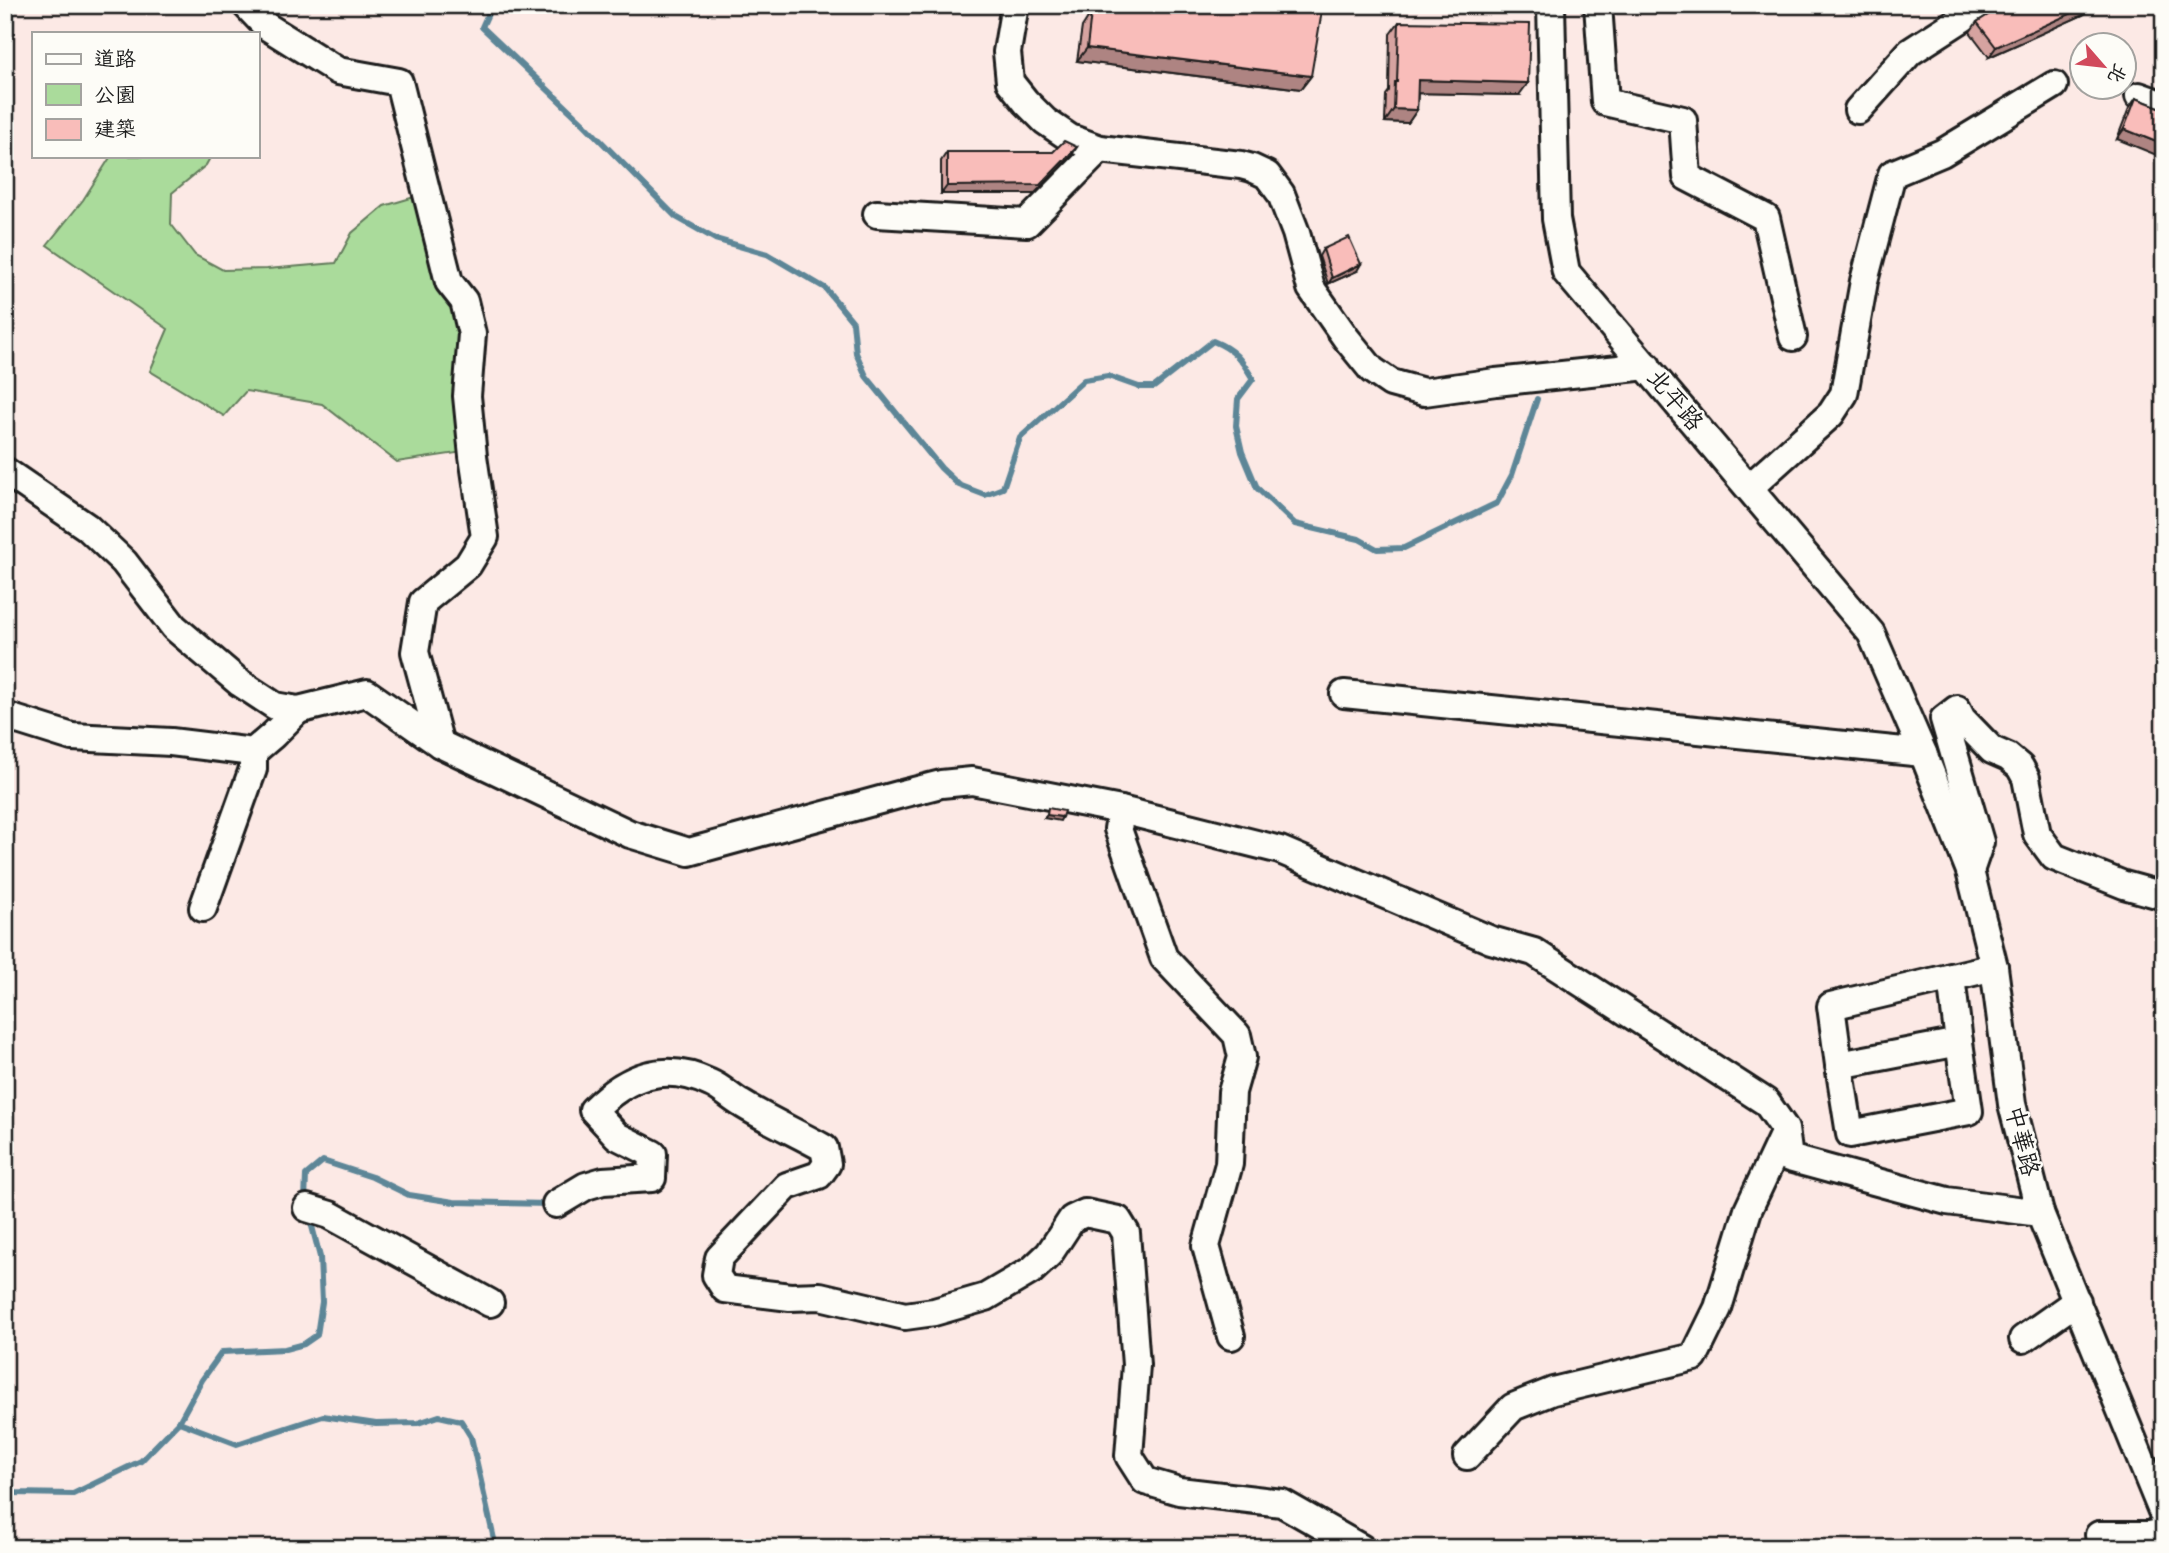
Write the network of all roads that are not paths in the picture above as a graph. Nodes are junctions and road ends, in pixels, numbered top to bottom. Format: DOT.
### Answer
graph roads {
  1 [pos="246,5"];
  2 [pos="1016,5"];
  3 [pos="1551,5"];
  4 [pos="1598,5"];
  5 [pos="1983,5"];
  6 [pos="2054,85"];
  7 [pos="2139,96"];
  8 [pos="2164,105"];
  9 [pos="1858,110"];
  10 [pos="1100,149"];
  11 [pos="877,214"];
  12 [pos="1793,337"];
  13 [pos="1647,366"];
  14 [pos="5,471"];
  15 [pos="1749,488"];
  16 [pos="1344,694"];
  17 [pos="298,710"];
  18 [pos="5,716"];
  19 [pos="440,744"];
  20 [pos="253,752"];
  21 [pos="1923,753"];
  22 [pos="1121,810"];
  23 [pos="1970,871"];
  24 [pos="2164,896"];
  25 [pos="203,908"];
  26 [pos="1994,967"];
  27 [pos="1951,977"];
  28 [pos="1959,1042"];
  29 [pos="1839,1065"];
  30 [pos="1786,1129"];
  31 [pos="556,1205"];
  32 [pos="307,1208"];
  33 [pos="2040,1213"];
  34 [pos="2077,1301"];
  35 [pos="490,1303"];
  36 [pos="1231,1336"];
  37 [pos="2023,1339"];
  38 [pos="1467,1456"];
  39 [pos="2164,1516"];
  40 [pos="2164,1532"];
  41 [pos="2099,1535"];
  42 [pos="1361,1548"];
  1 -- 19 [label="street"];
  2 -- 10 [label="street"];
  3 -- 13 [label="street, 北平路"];
  4 -- 12 [label="street"];
  5 -- 9 [label="street"];
  6 -- 15 [label="street"];
  7 -- 8 [label="street"];
  10 -- 11 [label="street"];
  10 -- 13 [label="street"];
  13 -- 15 [label="street, 北平路"];
  14 -- 17 [label="street"];
  15 -- 21 [label="street, 北平路"];
  16 -- 21 [label="street"];
  17 -- 19 [label="street"];
  17 -- 20 [label="street"];
  18 -- 20 [label="street"];
  19 -- 22 [label="street"];
  20 -- 25 [label="street"];
  21 -- 23 [label="street, 中華路"];
  22 -- 30 [label="street"];
  22 -- 36 [label="street"];
  23 -- 24 [label="street"];
  23 -- 26 [label="street, 中華路"];
  26 -- 27 [label="street"];
  26 -- 33 [label="street, 中華路"];
  27 -- 28 [label="street"];
  27 -- 29 [label="street"];
  28 -- 29 [label="street"];
  28 -- 29 [label="street"];
  30 -- 33 [label="street"];
  30 -- 38 [label="street"];
  31 -- 42 [label="street"];
  32 -- 35 [label="street"];
  33 -- 34 [label="street, 中華路"];
  34 -- 37 [label="street"];
  34 -- 39 [label="street, 中華路"];
  40 -- 41 [label="street"];
}
